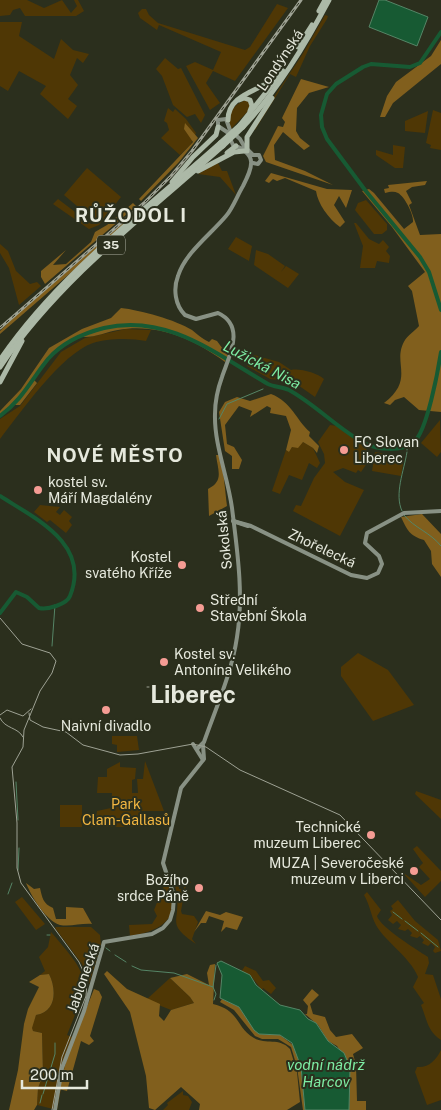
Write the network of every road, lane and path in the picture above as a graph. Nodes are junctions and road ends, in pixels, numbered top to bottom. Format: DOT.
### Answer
graph roads {
  1 [pos="325,0"];
  2 [pos="329,0"];
  3 [pos="281,77"];
  4 [pos="236,101"];
  5 [pos="246,118"];
  6 [pos="225,119"];
  7 [pos="255,123"];
  8 [pos="242,126"];
  9 [pos="218,127"];
  10 [pos="222,144"];
  11 [pos="239,144"];
  12 [pos="246,151"];
  13 [pos="216,161"];
  14 [pos="185,179"];
  15 [pos="160,196"];
  16 [pos="62,287"];
  17 [pos="29,323"];
  18 [pos="0,354"];
  19 [pos="0,360"];
  20 [pos="0,367"];
  21 [pos="0,382"];
  22 [pos="232,506"];
  23 [pos="441,511"];
  24 [pos="233,521"];
  25 [pos="242,524"];
  26 [pos="235,534"];
  27 [pos="200,747"];
  28 [pos="204,759"];
  29 [pos="55,1110"];
  1 -- 3 [label="highway, Londýnská / 35"];
  2 -- 3 [label="highway, Londýnská / 35"];
  3 -- 4 [label="highway, 35"];
  3 -- 5 [label="highway, Londýnská / 35"];
  3 -- 7 [label="highway, 35"];
  3 -- 8 [label="highway, Londýnská / 35"];
  4 -- 5 [label="highway"];
  4 -- 6 [label="highway"];
  5 -- 8 [label="highway, Londýnská / 35"];
  6 -- 9 [label="main road"];
  6 -- 11 [label="main road"];
  7 -- 11 [label="highway, 35"];
  7 -- 12 [label="highway, 35"];
  8 -- 10 [label="highway, 35, bridge"];
  9 -- 11 [label="main road"];
  9 -- 15 [label="highway"];
  10 -- 14 [label="highway, 35"];
  10 -- 15 [label="highway, 35"];
  11 -- 12 [label="main road"];
  11 -- 13 [label="highway"];
  12 -- 13 [label="highway"];
  12 -- 22 [label="main road, Sokolská"];
  13 -- 14 [label="highway"];
  14 -- 16 [label="highway, 35"];
  15 -- 16 [label="highway, 35"];
  16 -- 17 [label="highway, 35"];
  17 -- 18 [label="highway"];
  17 -- 19 [label="highway, 35"];
  17 -- 20 [label="highway, 35"];
  17 -- 21 [label="highway"];
  22 -- 24 [label="main road, Sokolská"];
  22 -- 25 [label="main road"];
  23 -- 25 [label="main road, Zhořelecká"];
  24 -- 25 [label="main road, Zhořelecká"];
  24 -- 26 [label="main road, Sokolská"];
  25 -- 26 [label="main road"];
  26 -- 27 [label="main road, Sokolská"];
  27 -- 28 [label="main road"];
  27 -- 28 [label="main road"];
  28 -- 29 [label="main road, Jablonecká"];
}
